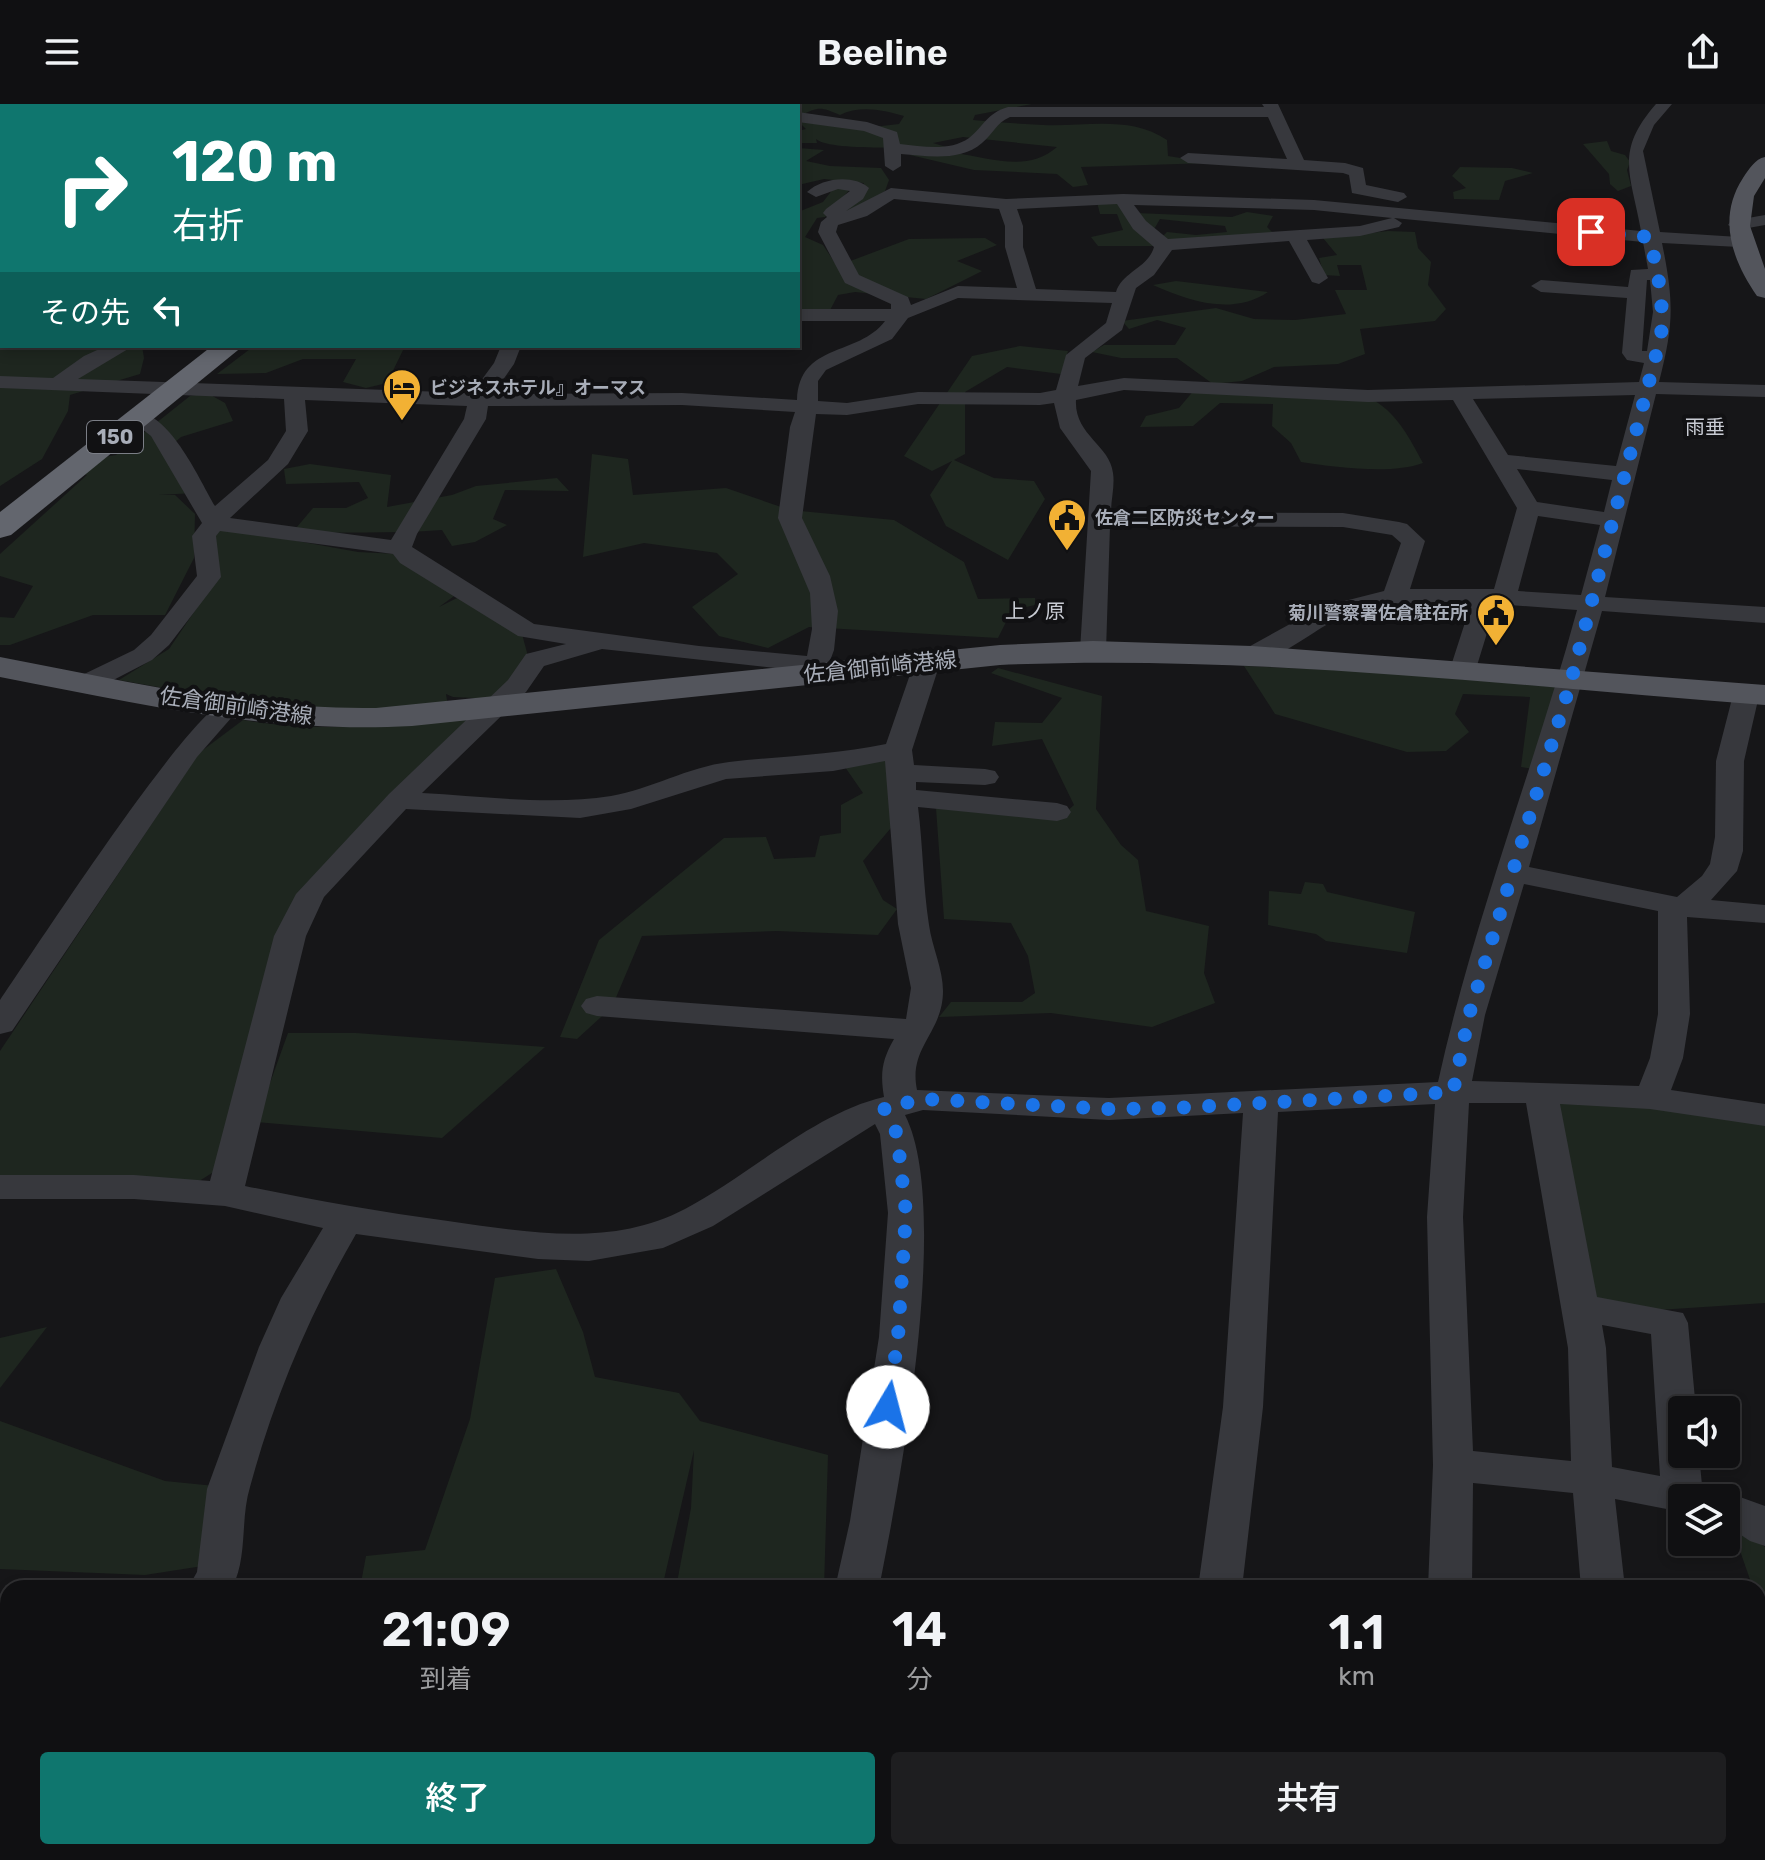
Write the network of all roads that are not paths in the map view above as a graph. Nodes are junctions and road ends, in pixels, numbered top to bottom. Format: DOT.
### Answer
graph roads {
  1 [pos="1664,104"];
  2 [pos="1271,108"];
  3 [pos="800,117"];
  4 [pos="893,149"];
  5 [pos="1188,158"];
  6 [pos="1765,163"];
  7 [pos="1298,165"];
  8 [pos="816,192"];
  9 [pos="891,193"];
  10 [pos="1123,199"];
  11 [pos="1006,204"];
  12 [pos="1410,214"];
  13 [pos="1432,216"];
  14 [pos="1765,220"];
  15 [pos="830,222"];
  16 [pos="1738,233"];
  17 [pos="1295,235"];
  18 [pos="1649,237"];
  19 [pos="1164,245"];
  20 [pos="1761,277"];
  21 [pos="1319,278"];
  22 [pos="1647,284"];
  23 [pos="1541,286"];
  24 [pos="1028,293"];
  25 [pos="1123,298"];
  26 [pos="901,314"];
  27 [pos="800,315"];
  28 [pos="118,348"];
  29 [pos="206,348"];
  30 [pos="226,348"];
  31 [pos="511,348"];
  32 [pos="0,382"];
  33 [pos="59,383"];
  34 [pos="164,387"];
  35 [pos="1649,388"];
  36 [pos="1765,391"];
  37 [pos="294,392"];
  38 [pos="1459,393"];
  39 [pos="1068,395"];
  40 [pos="477,400"];
  41 [pos="807,408"];
  42 [pos="139,418"];
  43 [pos="1500,461"];
  44 [pos="1623,474"];
  45 [pos="0,508"];
  46 [pos="1529,508"];
  47 [pos="1098,519"];
  48 [pos="1612,520"];
  49 [pos="213,523"];
  50 [pos="0,528"];
  51 [pos="400,548"];
  52 [pos="1395,596"];
  53 [pos="1495,597"];
  54 [pos="1591,605"];
  55 [pos="1765,615"];
  56 [pos="527,631"];
  57 [pos="601,642"];
  58 [pos="1093,651"];
  59 [pos="1252,656"];
  60 [pos="535,660"];
  61 [pos="927,663"];
  62 [pos="0,667"];
  63 [pos="815,670"];
  64 [pos="1462,672"];
  65 [pos="1571,681"];
  66 [pos="87,683"];
  67 [pos="1754,694"];
  68 [pos="491,708"];
  69 [pos="226,709"];
  70 [pos="900,773"];
  71 [pos="985,777"];
  72 [pos="399,800"];
  73 [pos="1057,812"];
  74 [pos="1513,873"];
  75 [pos="1678,906"];
  76 [pos="1765,914"];
  77 [pos="597,1006"];
  78 [pos="0,1024"];
  79 [pos="916,1030"];
  80 [pos="1453,1092"];
  81 [pos="1541,1092"];
  82 [pos="1650,1098"];
  83 [pos="1261,1102"];
  84 [pos="893,1106"];
  85 [pos="1765,1115"];
  86 [pos="0,1187"];
  87 [pos="225,1194"];
  88 [pos="346,1220"];
  89 [pos="1580,1308"];
  90 [pos="1453,1465"];
  91 [pos="1592,1479"];
  92 [pos="1687,1484"];
  93 [pos="1668,1492"];
  94 [pos="1740,1513"];
  95 [pos="1765,1529"];
  96 [pos="214,1580"];
  97 [pos="859,1580"];
  98 [pos="1221,1580"];
  99 [pos="1450,1580"];
  100 [pos="1602,1580"];
  1 -- 18 [label="street"];
  2 -- 4 [label="street"];
  2 -- 7 [label="street"];
  3 -- 4 [label="street"];
  4 -- 9 [label="street"];
  5 -- 7 [label="street"];
  6 -- 16 [label="main road"];
  7 -- 13 [label="street"];
  8 -- 15 [label="street"];
  9 -- 11 [label="street"];
  9 -- 15 [label="street"];
  10 -- 11 [label="street"];
  10 -- 12 [label="street"];
  10 -- 19 [label="street"];
  11 -- 24 [label="street"];
  12 -- 13 [label="street"];
  12 -- 17 [label="street"];
  13 -- 18 [label="street"];
  14 -- 16 [label="street"];
  15 -- 26 [label="street"];
  16 -- 18 [label="street"];
  16 -- 20 [label="main road"];
  17 -- 19 [label="street"];
  17 -- 21 [label="street"];
  18 -- 22 [label="street"];
  19 -- 25 [label="street"];
  22 -- 23 [label="street"];
  22 -- 35 [label="street"];
  24 -- 25 [label="street"];
  24 -- 26 [label="street"];
  25 -- 39 [label="street"];
  26 -- 27 [label="street"];
  26 -- 41 [label="street"];
  28 -- 33 [label="street"];
  29 -- 34 [label="highway, 150"];
  30 -- 34 [label="highway, 150"];
  31 -- 40 [label="street"];
  32 -- 33 [label="street"];
  33 -- 34 [label="street"];
  34 -- 37 [label="street"];
  34 -- 42 [label="highway, 150"];
  34 -- 45 [label="highway, 150"];
  35 -- 36 [label="street"];
  35 -- 38 [label="street"];
  35 -- 44 [label="street"];
  37 -- 40 [label="street"];
  37 -- 49 [label="street"];
  38 -- 39 [label="street"];
  38 -- 43 [label="street"];
  39 -- 41 [label="street"];
  39 -- 47 [label="street"];
  40 -- 41 [label="street"];
  40 -- 51 [label="street"];
  41 -- 63 [label="street"];
  42 -- 49 [label="street"];
  42 -- 50 [label="highway, 150"];
  43 -- 44 [label="street"];
  43 -- 46 [label="street"];
  44 -- 48 [label="street"];
  46 -- 48 [label="street"];
  46 -- 53 [label="street"];
  47 -- 52 [label="street"];
  47 -- 58 [label="street"];
  48 -- 54 [label="street"];
  49 -- 51 [label="street"];
  49 -- 66 [label="street"];
  51 -- 56 [label="street"];
  52 -- 53 [label="street"];
  52 -- 59 [label="street"];
  53 -- 54 [label="street"];
  53 -- 64 [label="street"];
  54 -- 55 [label="street"];
  54 -- 65 [label="street"];
  56 -- 57 [label="street"];
  56 -- 60 [label="street"];
  57 -- 60 [label="street"];
  57 -- 63 [label="street"];
  58 -- 59 [label="main road, 佐倉御前崎港線"];
  58 -- 61 [label="main road, 佐倉御前崎港線"];
  59 -- 64 [label="main road, 佐倉御前崎港線"];
  60 -- 68 [label="street"];
  61 -- 63 [label="main road, 佐倉御前崎港線"];
  61 -- 70 [label="street"];
  62 -- 66 [label="main road, 佐倉御前崎港線"];
  63 -- 68 [label="main road, 佐倉御前崎港線"];
  64 -- 65 [label="main road, 佐倉御前崎港線"];
  65 -- 67 [label="main road, 佐倉御前崎港線"];
  65 -- 74 [label="street"];
  66 -- 69 [label="main road, 佐倉御前崎港線"];
  67 -- 75 [label="street"];
  68 -- 69 [label="main road, 佐倉御前崎港線"];
  68 -- 72 [label="street"];
  69 -- 78 [label="street"];
  70 -- 71 [label="street"];
  70 -- 72 [label="street"];
  70 -- 73 [label="street"];
  70 -- 79 [label="street"];
  72 -- 87 [label="street"];
  74 -- 75 [label="street"];
  74 -- 80 [label="street"];
  75 -- 76 [label="street"];
  75 -- 82 [label="street"];
  77 -- 79 [label="street"];
  79 -- 84 [label="street"];
  80 -- 81 [label="street"];
  80 -- 83 [label="street"];
  80 -- 90 [label="street"];
  81 -- 82 [label="street"];
  81 -- 89 [label="street"];
  82 -- 85 [label="street"];
  83 -- 84 [label="street"];
  83 -- 98 [label="street"];
  84 -- 88 [label="street"];
  84 -- 97 [label="street"];
  86 -- 87 [label="street"];
  87 -- 88 [label="street"];
  88 -- 96 [label="street"];
  89 -- 91 [label="street"];
  89 -- 92 [label="street"];
  90 -- 91 [label="street"];
  90 -- 99 [label="street"];
  91 -- 93 [label="street"];
  91 -- 100 [label="street"];
  94 -- 95 [label="street"];
}
